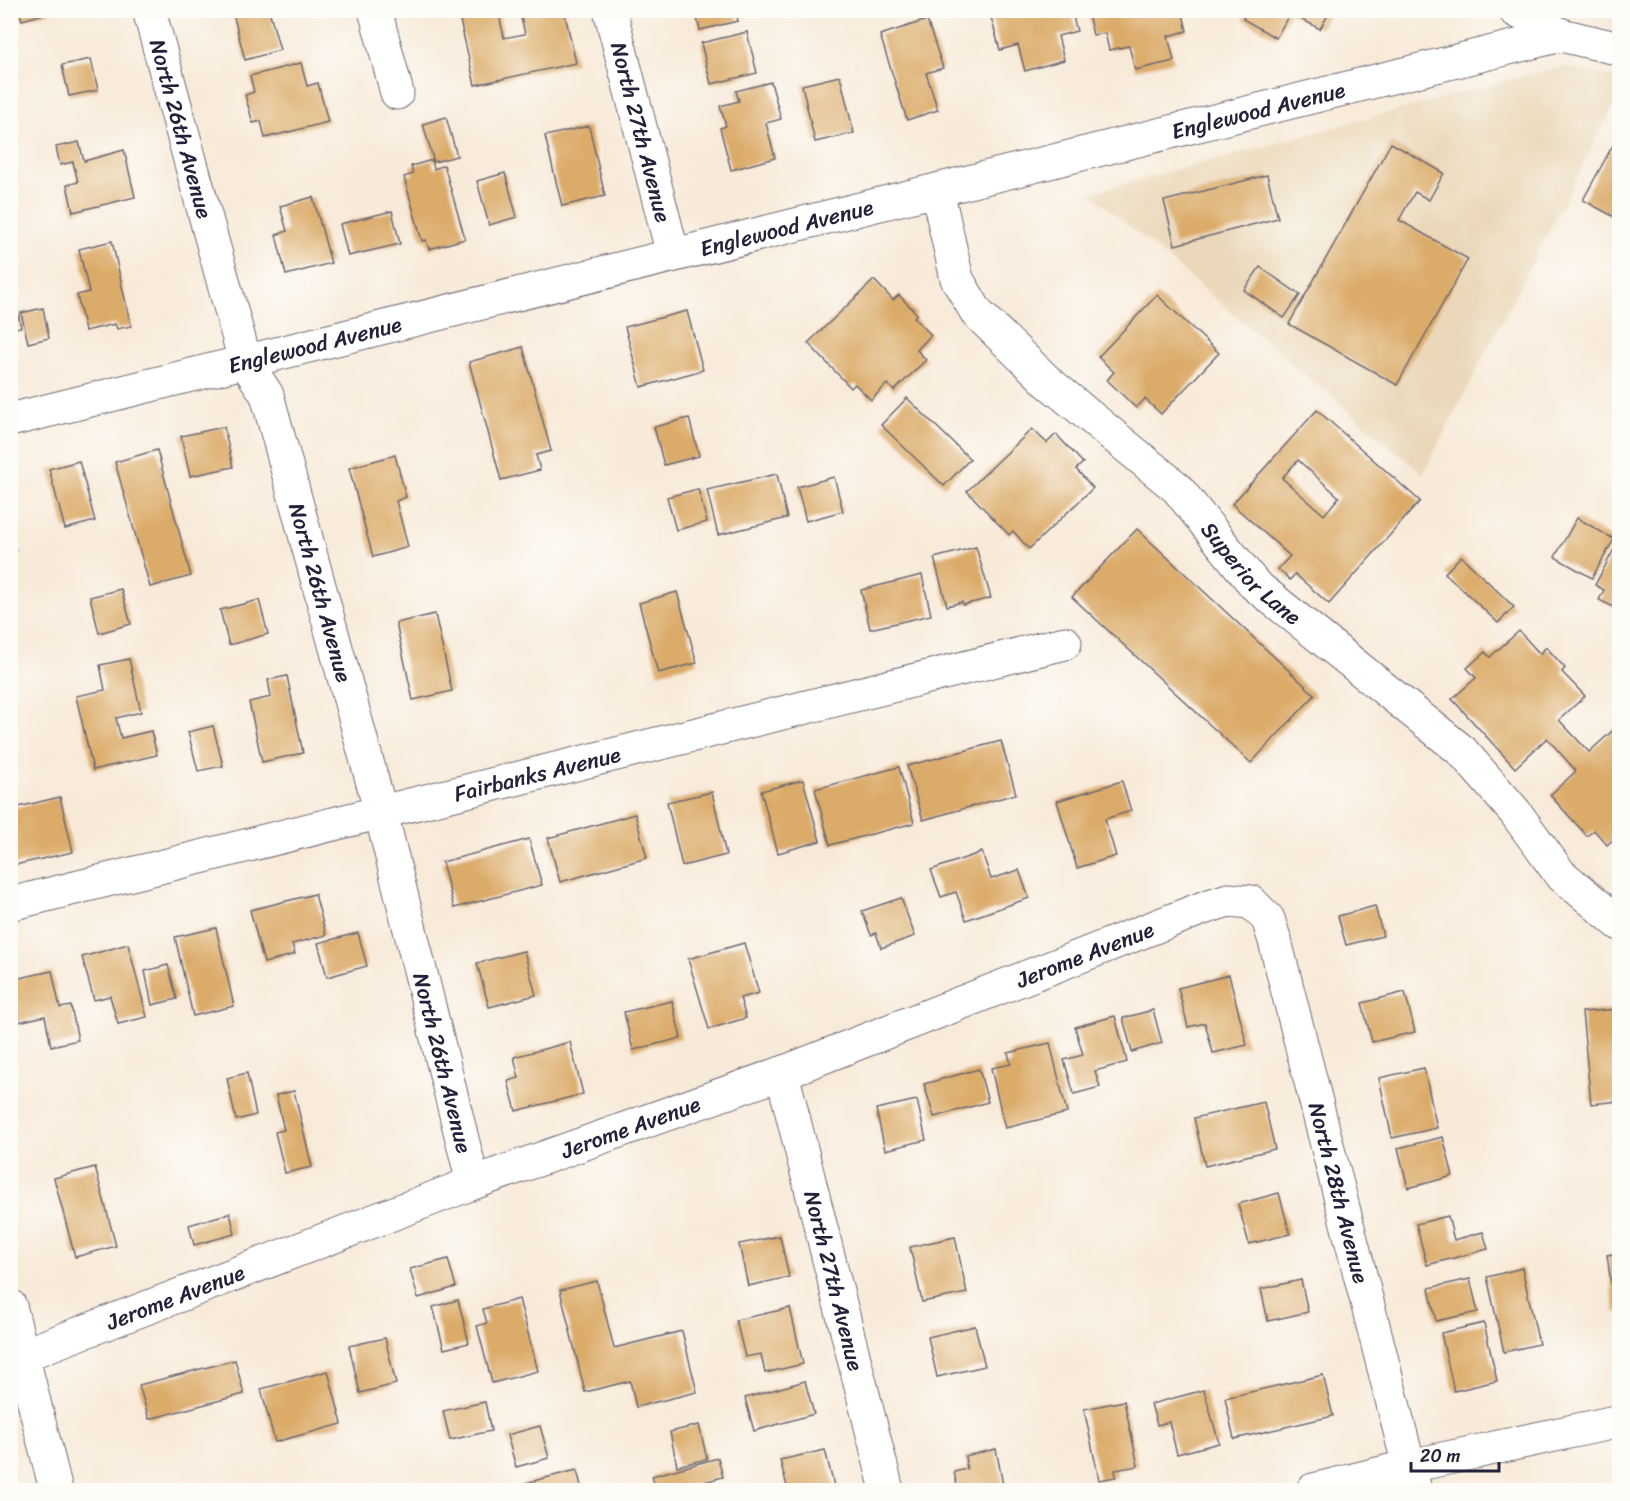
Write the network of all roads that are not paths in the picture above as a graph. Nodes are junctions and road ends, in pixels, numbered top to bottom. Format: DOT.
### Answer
graph roads {
  1 [pos="149,10"];
  2 [pos="375,10"];
  3 [pos="610,10"];
  4 [pos="1515,10"];
  5 [pos="1561,35"];
  6 [pos="1620,49"];
  7 [pos="397,93"];
  8 [pos="937,190"];
  9 [pos="673,255"];
  10 [pos="245,361"];
  11 [pos="10,420"];
  12 [pos="1065,643"];
  13 [pos="381,813"];
  14 [pos="1251,902"];
  15 [pos="10,904"];
  16 [pos="1620,924"];
  17 [pos="782,1072"];
  18 [pos="473,1183"];
  19 [pos="10,1306"];
  20 [pos="17,1359"];
  21 [pos="1620,1421"];
  22 [pos="1412,1478"];
  23 [pos="56,1491"];
  24 [pos="886,1491"];
  25 [pos="1313,1491"];
  1 -- 10 [label="street, North 26th Avenue"];
  2 -- 7 [label="street"];
  3 -- 9 [label="street, North 27th Avenue"];
  4 -- 5 [label="street"];
  5 -- 6 [label="street"];
  5 -- 8 [label="street, Englewood Avenue"];
  8 -- 9 [label="street, Englewood Avenue"];
  8 -- 16 [label="street, Superior Lane"];
  9 -- 10 [label="street, Englewood Avenue"];
  10 -- 11 [label="street, Englewood Avenue"];
  10 -- 13 [label="street, North 26th Avenue"];
  12 -- 13 [label="street, Fairbanks Avenue"];
  13 -- 15 [label="street, Fairbanks Avenue"];
  13 -- 18 [label="street, North 26th Avenue"];
  14 -- 17 [label="street, Jerome Avenue"];
  14 -- 22 [label="street, North 28th Avenue"];
  17 -- 18 [label="street, Jerome Avenue"];
  17 -- 24 [label="street, North 27th Avenue"];
  18 -- 20 [label="street, Jerome Avenue"];
  19 -- 20 [label="street"];
  20 -- 23 [label="street"];
  21 -- 22 [label="street"];
  22 -- 25 [label="street"];
}
